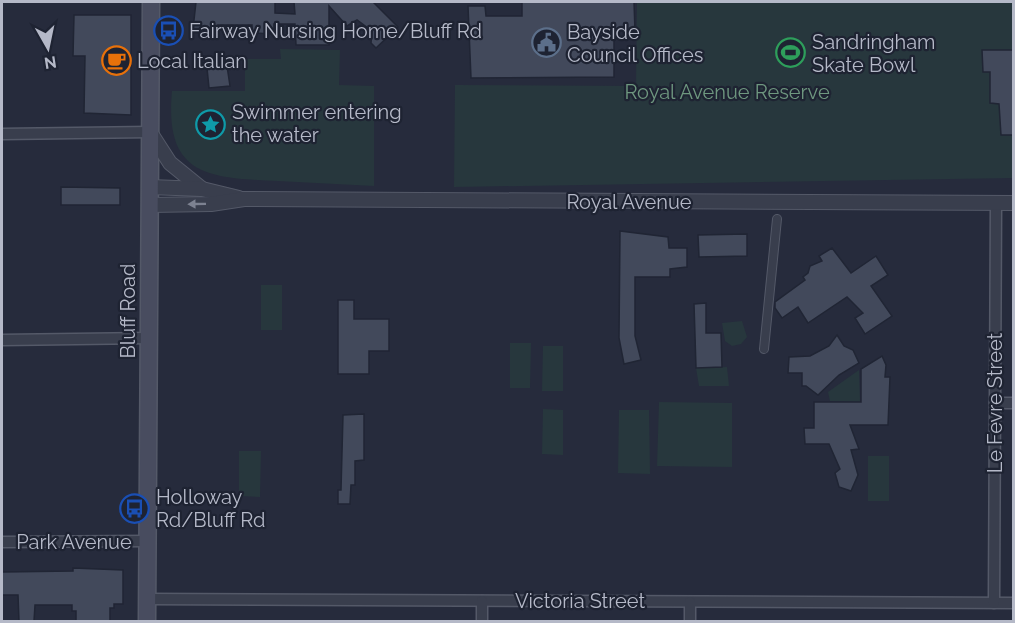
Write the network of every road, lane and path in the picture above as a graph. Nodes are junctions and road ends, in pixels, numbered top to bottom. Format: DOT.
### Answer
graph roads {
  1 [pos="151,2"];
  2 [pos="150,132"];
  3 [pos="2,134"];
  4 [pos="150,187"];
  5 [pos="202,189"];
  6 [pos="244,199"];
  7 [pos="996,203"];
  8 [pos="1014,203"];
  9 [pos="150,205"];
  10 [pos="777,219"];
  11 [pos="149,338"];
  12 [pos="2,340"];
  13 [pos="764,349"];
  14 [pos="995,403"];
  15 [pos="1014,403"];
  16 [pos="147,541"];
  17 [pos="2,542"];
  18 [pos="147,599"];
  19 [pos="482,601"];
  20 [pos="690,602"];
  21 [pos="994,603"];
  22 [pos="1014,603"];
  23 [pos="147,621"];
  24 [pos="482,621"];
  25 [pos="690,621"];
  1 -- 2 [label="main road, Bluff Road"];
  2 -- 3 [label="street"];
  2 -- 4 [label="main road, Bluff Road"];
  2 -- 5 [label="street"];
  4 -- 5 [label="street, Royal Avenue"];
  4 -- 9 [label="main road, Bluff Road"];
  5 -- 6 [label="street, Royal Avenue"];
  6 -- 7 [label="street, Royal Avenue"];
  6 -- 9 [label="street, Royal Avenue, one-way"];
  7 -- 8 [label="street, Royal Avenue"];
  7 -- 14 [label="street, Le Fevre Street"];
  9 -- 11 [label="main road, Bluff Road"];
  10 -- 13 [label="street"];
  11 -- 12 [label="street"];
  11 -- 16 [label="main road, Bluff Road"];
  14 -- 15 [label="street"];
  14 -- 21 [label="street, Le Fevre Street"];
  16 -- 17 [label="street, Park Avenue"];
  16 -- 18 [label="main road, Bluff Road"];
  18 -- 19 [label="street, Victoria Street"];
  18 -- 23 [label="main road, Bluff Road"];
  19 -- 20 [label="street, Victoria Street"];
  19 -- 24 [label="street"];
  20 -- 21 [label="street, Victoria Street"];
  20 -- 25 [label="street"];
  21 -- 22 [label="street, Victoria Street"];
}
